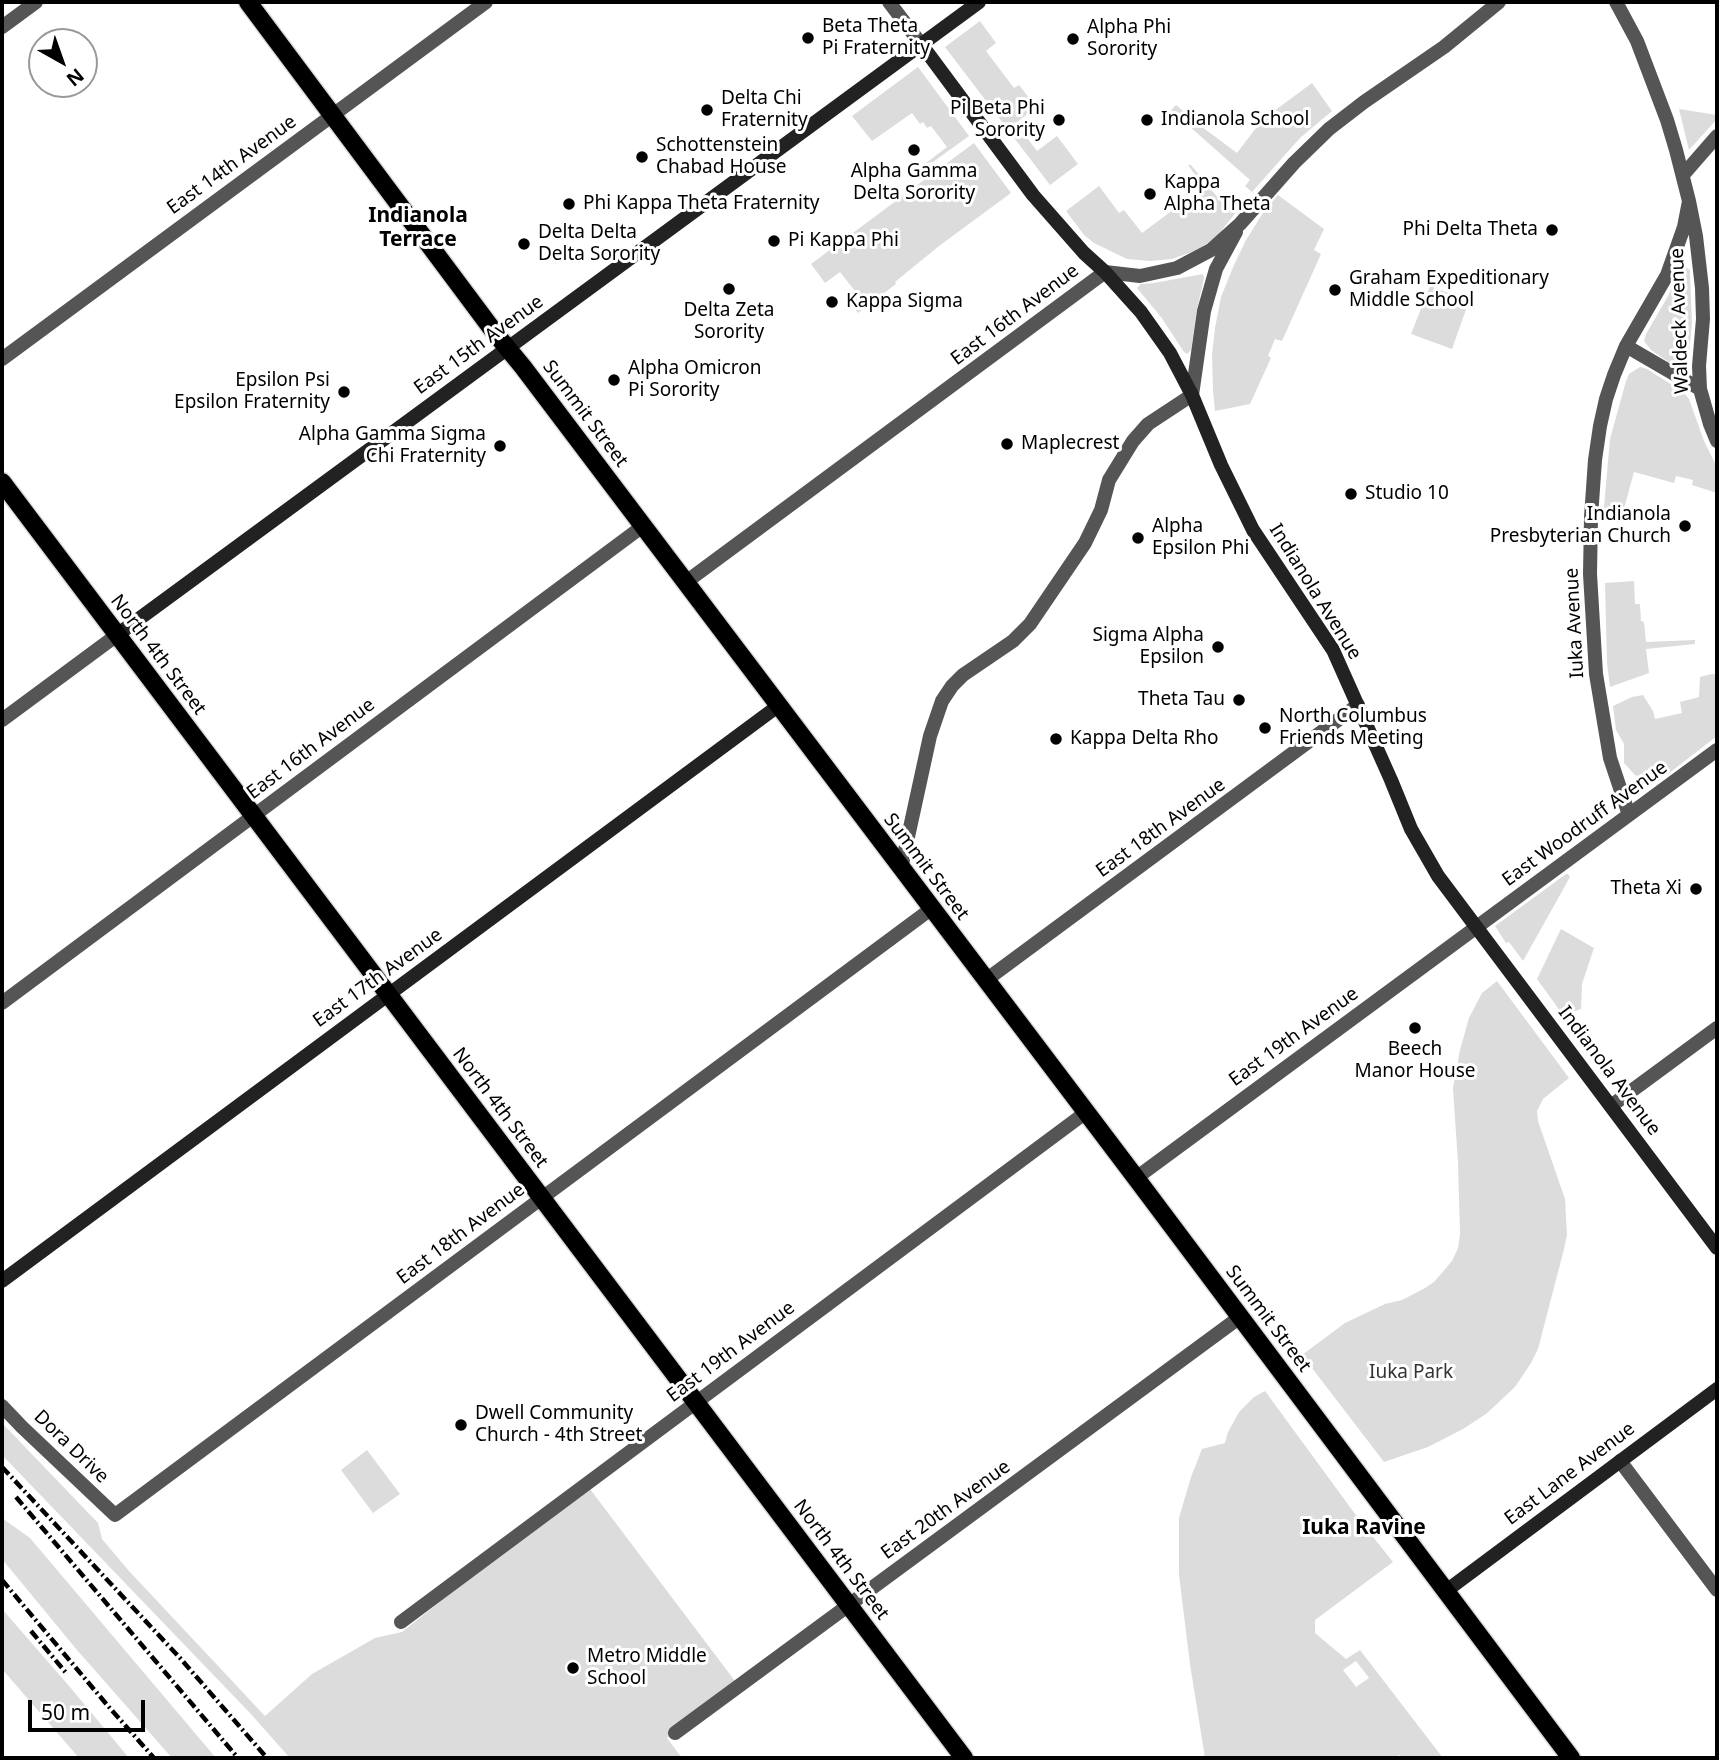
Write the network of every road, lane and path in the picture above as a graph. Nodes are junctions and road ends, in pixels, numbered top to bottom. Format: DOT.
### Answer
graph roads {
  1 [pos="36,2"];
  2 [pos="248,2"];
  3 [pos="486,2"];
  4 [pos="889,2"];
  5 [pos="979,2"];
  6 [pos="1499,2"];
  7 [pos="1616,2"];
  8 [pos="2,27"];
  9 [pos="921,44"];
  10 [pos="332,115"];
  11 [pos="1717,136"];
  12 [pos="1683,176"];
  13 [pos="1689,201"];
  14 [pos="1240,224"];
  15 [pos="1105,272"];
  16 [pos="1626,346"];
  17 [pos="507,348"];
  18 [pos="2,359"];
  19 [pos="1700,389"];
  20 [pos="1192,395"];
  21 [pos="1717,441"];
  22 [pos="2,482"];
  23 [pos="643,526"];
  24 [pos="686,582"];
  25 [pos="117,635"];
  26 [pos="1358,705"];
  27 [pos="778,706"];
  28 [pos="2,720"];
  29 [pos="1717,750"];
  30 [pos="1629,815"];
  31 [pos="253,816"];
  32 [pos="901,869"];
  33 [pos="931,909"];
  34 [pos="1476,928"];
  35 [pos="986,981"];
  36 [pos="388,995"];
  37 [pos="2,1003"];
  38 [pos="1717,1028"];
  39 [pos="1611,1106"];
  40 [pos="1085,1113"];
  41 [pos="1136,1178"];
  42 [pos="542,1198"];
  43 [pos="1717,1248"];
  44 [pos="2,1281"];
  45 [pos="1240,1317"];
  46 [pos="1717,1389"];
  47 [pos="696,1402"];
  48 [pos="2,1406"];
  49 [pos="1620,1461"];
  50 [pos="115,1515"];
  51 [pos="1717,1590"];
  52 [pos="1446,1591"];
  53 [pos="849,1605"];
  54 [pos="401,1622"];
  55 [pos="675,1733"];
  56 [pos="964,1758"];
  57 [pos="1571,1758"];
  1 -- 8 [label="street"];
  2 -- 10 [label="main road, Summit Street"];
  3 -- 10 [label="street, East 14th Avenue"];
  4 -- 9 [label="street, Indianola Avenue"];
  5 -- 9 [label="street, East 15th Avenue"];
  6 -- 14 [label="street, East 16th Avenue"];
  7 -- 12 [label="street, Waldeck Avenue"];
  9 -- 15 [label="street, Indianola Avenue"];
  9 -- 17 [label="street, East 15th Avenue"];
  10 -- 17 [label="main road, Summit Street"];
  10 -- 18 [label="street, East 14th Avenue"];
  11 -- 12 [label="street"];
  12 -- 13 [label="street, Waldeck Avenue"];
  13 -- 16 [label="street, Iuka Avenue"];
  13 -- 19 [label="street, Waldeck Avenue"];
  14 -- 15 [label="street, East 16th Avenue"];
  14 -- 20 [label="street"];
  15 -- 20 [label="street, Indianola Avenue"];
  15 -- 24 [label="street, East 16th Avenue"];
  16 -- 19 [label="street"];
  16 -- 30 [label="street, Iuka Avenue"];
  17 -- 23 [label="main road, Summit Street"];
  17 -- 25 [label="street, East 15th Avenue"];
  19 -- 21 [label="street, Waldeck Avenue"];
  20 -- 26 [label="street, Indianola Avenue"];
  20 -- 32 [label="street"];
  22 -- 25 [label="main road, North 4th Street"];
  23 -- 24 [label="main road, Summit Street"];
  23 -- 31 [label="street, East 16th Avenue"];
  24 -- 27 [label="main road, Summit Street"];
  25 -- 28 [label="street, East 15th Avenue"];
  25 -- 31 [label="main road, North 4th Street"];
  26 -- 34 [label="street, Indianola Avenue"];
  26 -- 35 [label="street, East 18th Avenue"];
  27 -- 32 [label="main road, Summit Street"];
  27 -- 36 [label="street, East 17th Avenue"];
  29 -- 30 [label="street, East Woodruff Avenue"];
  30 -- 34 [label="street, East Woodruff Avenue"];
  31 -- 36 [label="main road, North 4th Street"];
  31 -- 37 [label="street, East 16th Avenue"];
  32 -- 33 [label="main road, Summit Street"];
  33 -- 35 [label="main road, Summit Street"];
  33 -- 42 [label="street, East 18th Avenue"];
  34 -- 39 [label="street, Indianola Avenue"];
  34 -- 41 [label="street, East 19th Avenue"];
  35 -- 40 [label="main road, Summit Street"];
  36 -- 42 [label="main road, North 4th Street"];
  36 -- 44 [label="street, East 17th Avenue"];
  38 -- 39 [label="street"];
  39 -- 43 [label="street, Indianola Avenue"];
  40 -- 41 [label="main road, Summit Street"];
  40 -- 47 [label="street, East 19th Avenue"];
  41 -- 45 [label="main road, Summit Street"];
  42 -- 47 [label="main road, North 4th Street"];
  42 -- 50 [label="street, East 18th Avenue"];
  45 -- 52 [label="main road, Summit Street"];
  45 -- 53 [label="street, East 20th Avenue"];
  46 -- 49 [label="street, East Lane Avenue"];
  47 -- 53 [label="main road, North 4th Street"];
  47 -- 54 [label="street, East 19th Avenue"];
  48 -- 50 [label="street, Dora Drive"];
  49 -- 51 [label="street"];
  49 -- 52 [label="street, East Lane Avenue"];
  52 -- 57 [label="main road, Summit Street"];
  53 -- 55 [label="street, East 20th Avenue"];
  53 -- 56 [label="main road, North 4th Street"];
}
